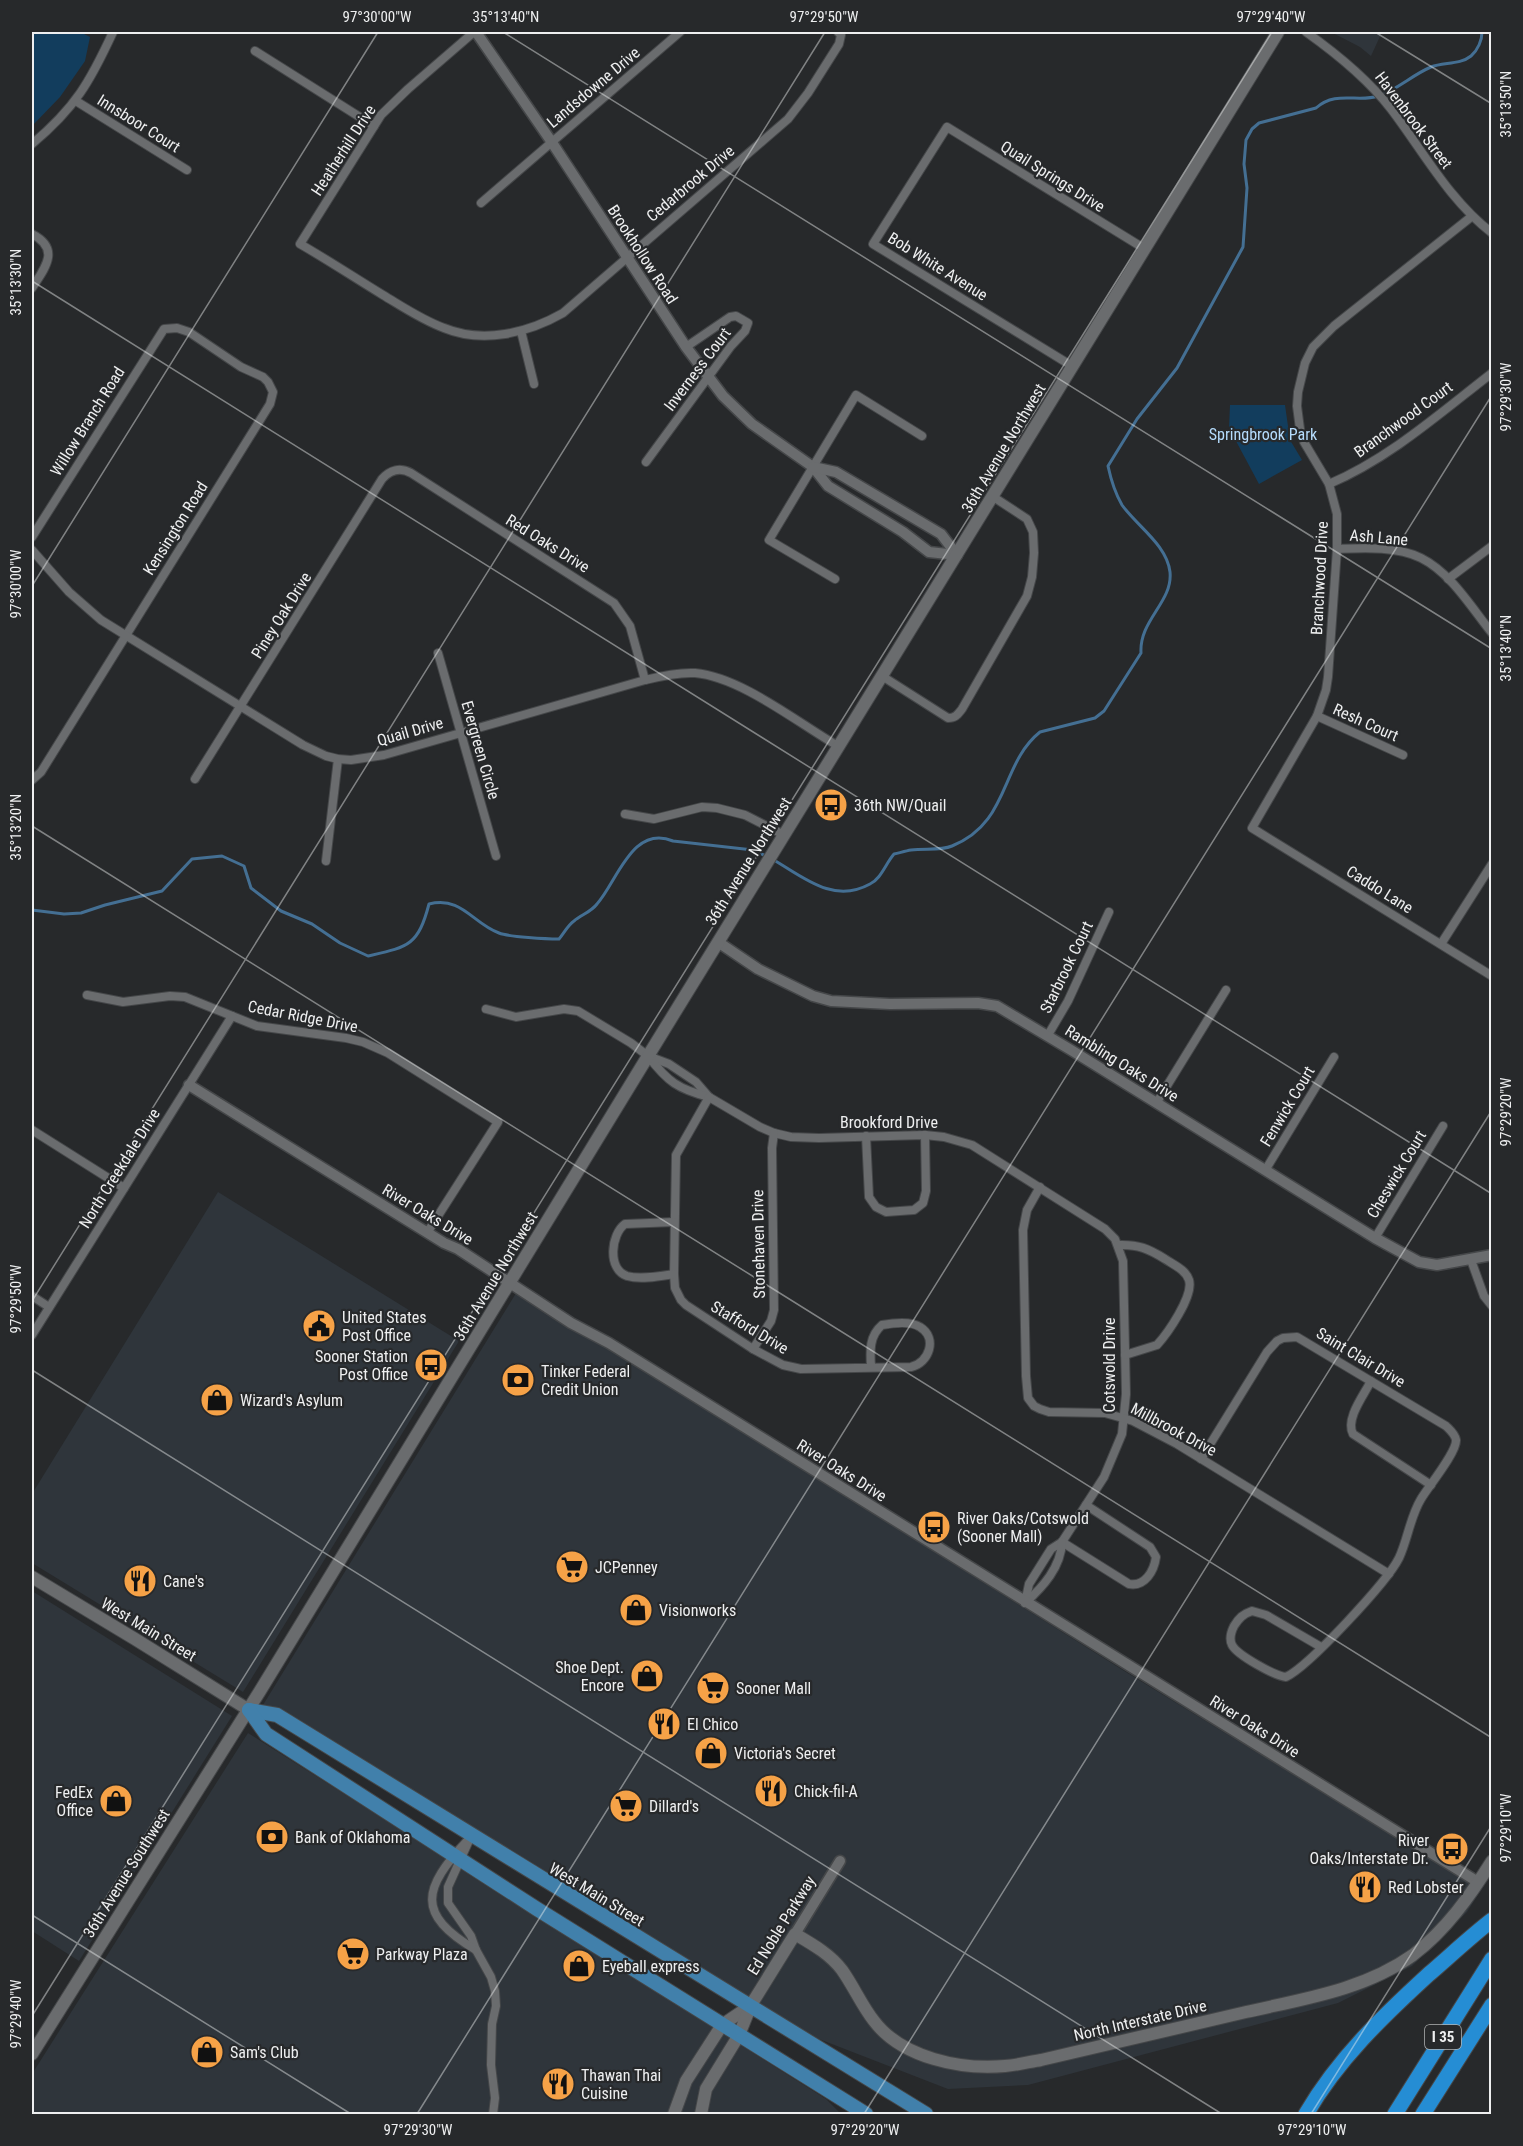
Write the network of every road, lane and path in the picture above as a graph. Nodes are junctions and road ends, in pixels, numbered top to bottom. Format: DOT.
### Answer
graph roads {
  1 [pos="113,32"];
  2 [pos="475,32"];
  3 [pos="680,32"];
  4 [pos="839,32"];
  5 [pos="1278,32"];
  6 [pos="1306,32"];
  7 [pos="255,51"];
  8 [pos="76,101"];
  9 [pos="374,126"];
  10 [pos="947,128"];
  11 [pos="551,141"];
  12 [pos="32,144"];
  13 [pos="187,170"];
  14 [pos="481,202"];
  15 [pos="1472,216"];
  16 [pos="1491,233"];
  17 [pos="32,234"];
  18 [pos="300,244"];
  19 [pos="1144,249"];
  20 [pos="627,257"];
  21 [pos="32,288"];
  22 [pos="172,328"];
  23 [pos="521,331"];
  24 [pos="686,347"];
  25 [pos="1072,366"];
  26 [pos="1491,373"];
  27 [pos="708,377"];
  28 [pos="534,384"];
  29 [pos="922,436"];
  30 [pos="646,462"];
  31 [pos="813,467"];
  32 [pos="394,470"];
  33 [pos="1329,484"];
  34 [pos="992,496"];
  35 [pos="32,537"];
  36 [pos="1491,546"];
  37 [pos="1337,549"];
  38 [pos="32,550"];
  39 [pos="957,555"];
  40 [pos="835,579"];
  41 [pos="1448,579"];
  42 [pos="1491,633"];
  43 [pos="125,636"];
  44 [pos="438,653"];
  45 [pos="882,676"];
  46 [pos="645,680"];
  47 [pos="240,708"];
  48 [pos="1317,716"];
  49 [pos="460,732"];
  50 [pos="838,746"];
  51 [pos="1403,755"];
  52 [pos="338,759"];
  53 [pos="195,779"];
  54 [pos="32,780"];
  55 [pos="625,814"];
  56 [pos="1252,828"];
  57 [pos="784,835"];
  58 [pos="496,856"];
  59 [pos="326,861"];
  60 [pos="1491,864"];
  61 [pos="1109,912"];
  62 [pos="718,942"];
  63 [pos="1441,944"];
  64 [pos="1491,976"];
  65 [pos="1226,990"];
  66 [pos="87,995"];
  67 [pos="486,1009"];
  68 [pos="232,1016"];
  69 [pos="1048,1035"];
  70 [pos="648,1056"];
  71 [pos="1334,1057"];
  72 [pos="189,1085"];
  73 [pos="709,1097"];
  74 [pos="1157,1102"];
  75 [pos="1443,1126"];
  76 [pos="32,1130"];
  77 [pos="774,1133"];
  78 [pos="925,1135"];
  79 [pos="866,1136"];
  80 [pos="1266,1169"];
  81 [pos="1040,1187"];
  82 [pos="124,1188"];
  83 [pos="674,1222"];
  84 [pos="427,1233"];
  85 [pos="1375,1238"];
  86 [pos="1118,1245"];
  87 [pos="1491,1255"];
  88 [pos="1471,1260"];
  89 [pos="674,1274"];
  90 [pos="511,1282"];
  91 [pos="32,1296"];
  92 [pos="1491,1306"];
  93 [pos="49,1307"];
  94 [pos="32,1335"];
  95 [pos="753,1349"];
  96 [pos="1125,1355"];
  97 [pos="871,1367"];
  98 [pos="1371,1381"];
  99 [pos="1124,1418"];
  100 [pos="1201,1460"];
  101 [pos="1431,1485"];
  102 [pos="1086,1505"];
  103 [pos="1062,1542"];
  104 [pos="1389,1574"];
  105 [pos="32,1577"];
  106 [pos="1025,1603"];
  107 [pos="1321,1647"];
  108 [pos="249,1710"];
  109 [pos="471,1836"];
  110 [pos="458,1857"];
  111 [pos="840,1861"];
  112 [pos="1491,1861"];
  113 [pos="1478,1882"];
  114 [pos="1491,1920"];
  115 [pos="795,1934"];
  116 [pos="476,1950"];
  117 [pos="1491,1959"];
  118 [pos="1491,2005"];
  119 [pos="751,2006"];
  120 [pos="722,2025"];
  121 [pos="739,2036"];
  122 [pos="32,2055"];
  123 [pos="493,2115"];
  124 [pos="674,2115"];
  125 [pos="701,2115"];
  126 [pos="866,2115"];
  127 [pos="926,2115"];
  128 [pos="1306,2115"];
  129 [pos="1395,2115"];
  130 [pos="1423,2115"];
  1 -- 8 [label="street"];
  2 -- 9 [label="street, Heatherhill Drive"];
  2 -- 11 [label="street, Brookhollow Road"];
  3 -- 11 [label="street, Landsdowne Drive"];
  4 -- 20 [label="street, Cedarbrook Drive"];
  5 -- 19 [label="main road, 36th Avenue Northwest"];
  6 -- 15 [label="street, Havenbrook Street"];
  7 -- 9 [label="street"];
  8 -- 12 [label="street"];
  8 -- 13 [label="street, Innsboor Court"];
  9 -- 18 [label="street, Heatherhill Drive"];
  10 -- 19 [label="street, Quail Springs Drive"];
  10 -- 25 [label="street, Bob White Avenue"];
  11 -- 14 [label="street, Landsdowne Drive"];
  11 -- 20 [label="street, Brookhollow Road"];
  15 -- 16 [label="street, Havenbrook Street"];
  15 -- 33 [label="street, Branchwood Drive"];
  17 -- 21 [label="street"];
  18 -- 23 [label="street, Cedarbrook Drive"];
  19 -- 25 [label="main road, 36th Avenue Northwest"];
  20 -- 23 [label="street, Cedarbrook Drive"];
  20 -- 24 [label="street, Brookhollow Road"];
  22 -- 35 [label="street, Willow Branch Road"];
  22 -- 43 [label="street, Kensington Road"];
  23 -- 28 [label="street"];
  24 -- 27 [label="street, Brookhollow Road"];
  24 -- 27 [label="street, Inverness Court"];
  25 -- 34 [label="main road, 36th Avenue Northwest"];
  26 -- 33 [label="street, Branchwood Court"];
  27 -- 30 [label="street, Inverness Court"];
  27 -- 31 [label="street, Brookhollow Road"];
  29 -- 31 [label="street"];
  31 -- 39 [label="street, Brookhollow Road"];
  31 -- 39 [label="street, Brookhollow Road"];
  31 -- 40 [label="street"];
  32 -- 46 [label="street, Red Oaks Drive"];
  32 -- 47 [label="street, Piney Oak Drive"];
  33 -- 37 [label="street, Branchwood Drive"];
  34 -- 39 [label="main road, 36th Avenue Northwest"];
  34 -- 45 [label="street"];
  36 -- 41 [label="street"];
  37 -- 41 [label="street, Ash Lane"];
  37 -- 48 [label="street, Branchwood Drive"];
  38 -- 43 [label="street, Quail Drive"];
  39 -- 45 [label="main road, 36th Avenue Northwest"];
  41 -- 42 [label="street, Ash Lane"];
  43 -- 47 [label="street, Quail Drive"];
  43 -- 54 [label="street, Kensington Road"];
  44 -- 49 [label="street, Evergreen Circle"];
  45 -- 50 [label="main road, 36th Avenue Northwest"];
  46 -- 49 [label="street, Quail Drive"];
  46 -- 50 [label="street, Quail Drive"];
  47 -- 52 [label="street, Quail Drive"];
  47 -- 53 [label="street, Piney Oak Drive"];
  48 -- 51 [label="street, Resh Court"];
  48 -- 56 [label="street, Branchwood Drive"];
  49 -- 52 [label="street, Quail Drive"];
  49 -- 58 [label="street, Evergreen Circle"];
  50 -- 57 [label="main road, 36th Avenue Northwest"];
  52 -- 59 [label="street"];
  55 -- 57 [label="street"];
  56 -- 63 [label="street, Caddo Lane"];
  57 -- 62 [label="main road, 36th Avenue Northwest"];
  60 -- 63 [label="street"];
  61 -- 69 [label="street, Starbrook Court"];
  62 -- 69 [label="street, Rambling Oaks Drive"];
  62 -- 70 [label="main road, 36th Avenue Northwest"];
  63 -- 64 [label="street, Caddo Lane"];
  65 -- 74 [label="street"];
  66 -- 68 [label="street, Cedar Ridge Drive"];
  67 -- 70 [label="street"];
  68 -- 72 [label="street, North Creekdale Drive"];
  68 -- 84 [label="street, Cedar Ridge Drive"];
  69 -- 74 [label="street, Rambling Oaks Drive"];
  70 -- 73 [label="street, Brookford Drive"];
  70 -- 73 [label="street, Brookford Drive"];
  70 -- 90 [label="main road, 36th Avenue Northwest"];
  71 -- 80 [label="street, Fenwick Court"];
  72 -- 82 [label="street, North Creekdale Drive"];
  72 -- 84 [label="street, River Oaks Drive"];
  73 -- 77 [label="street, Brookford Drive"];
  73 -- 83 [label="street"];
  74 -- 80 [label="street, Rambling Oaks Drive"];
  75 -- 85 [label="street, Cheswick Court"];
  76 -- 82 [label="street"];
  77 -- 79 [label="street, Brookford Drive"];
  77 -- 95 [label="street, Stonehaven Drive"];
  78 -- 79 [label="street, Brookford Drive"];
  78 -- 79 [label="street"];
  78 -- 81 [label="street, Brookford Drive"];
  80 -- 85 [label="street, Rambling Oaks Drive"];
  81 -- 86 [label="street, Brookford Drive"];
  81 -- 99 [label="street, Millbrook Drive"];
  82 -- 93 [label="street, North Creekdale Drive"];
  83 -- 89 [label="street"];
  83 -- 89 [label="street"];
  84 -- 90 [label="street, River Oaks Drive"];
  85 -- 88 [label="street, Rambling Oaks Drive"];
  86 -- 96 [label="street, Cotswold Drive"];
  86 -- 96 [label="street"];
  87 -- 88 [label="street, Rambling Oaks Drive"];
  88 -- 92 [label="street"];
  89 -- 95 [label="street, Stafford Drive"];
  90 -- 106 [label="street, River Oaks Drive"];
  90 -- 108 [label="main road, 36th Avenue Northwest"];
  91 -- 93 [label="street"];
  93 -- 94 [label="street, North Creekdale Drive"];
  95 -- 97 [label="street, Stafford Drive"];
  96 -- 99 [label="street, Cotswold Drive"];
  97 -- 97 [label="street"];
  98 -- 100 [label="street, Saint Clair Drive"];
  98 -- 101 [label="street"];
  98 -- 101 [label="street, Saint Clair Drive"];
  99 -- 100 [label="street, Millbrook Drive"];
  99 -- 102 [label="street, Cotswold Drive"];
  100 -- 104 [label="street, Millbrook Drive"];
  101 -- 104 [label="street"];
  102 -- 103 [label="street, Cotswold Drive"];
  102 -- 103 [label="street"];
  103 -- 106 [label="street, Cotswold Drive"];
  103 -- 106 [label="street, Cotswold Drive"];
  104 -- 107 [label="street"];
  105 -- 108 [label="main road, West Main Street"];
  106 -- 113 [label="street, River Oaks Drive"];
  107 -- 107 [label="street"];
  108 -- 109 [label="main road, West Main Street"];
  108 -- 110 [label="main road, West Main Street"];
  108 -- 122 [label="main road, 36th Avenue Southwest"];
  109 -- 110 [label="street"];
  109 -- 119 [label="main road, West Main Street"];
  110 -- 116 [label="street"];
  110 -- 116 [label="street"];
  110 -- 120 [label="main road, West Main Street"];
  111 -- 115 [label="street, Ed Noble Parkway"];
  112 -- 113 [label="main road, North Interstate Drive"];
  113 -- 115 [label="main road, North Interstate Drive"];
  114 -- 128 [label="highway"];
  115 -- 119 [label="main road, Ed Noble Parkway"];
  116 -- 123 [label="street"];
  117 -- 129 [label="highway, I 35"];
  118 -- 130 [label="highway, I 35"];
  119 -- 120 [label="main road, Ed Noble Parkway"];
  119 -- 121 [label="main road, Ed Noble Parkway"];
  119 -- 127 [label="main road, West Main Street"];
  120 -- 121 [label="main road, West Main Street"];
  120 -- 124 [label="main road, Ed Noble Parkway"];
  121 -- 125 [label="main road, Ed Noble Parkway"];
  121 -- 126 [label="main road, West Main Street"];
}
